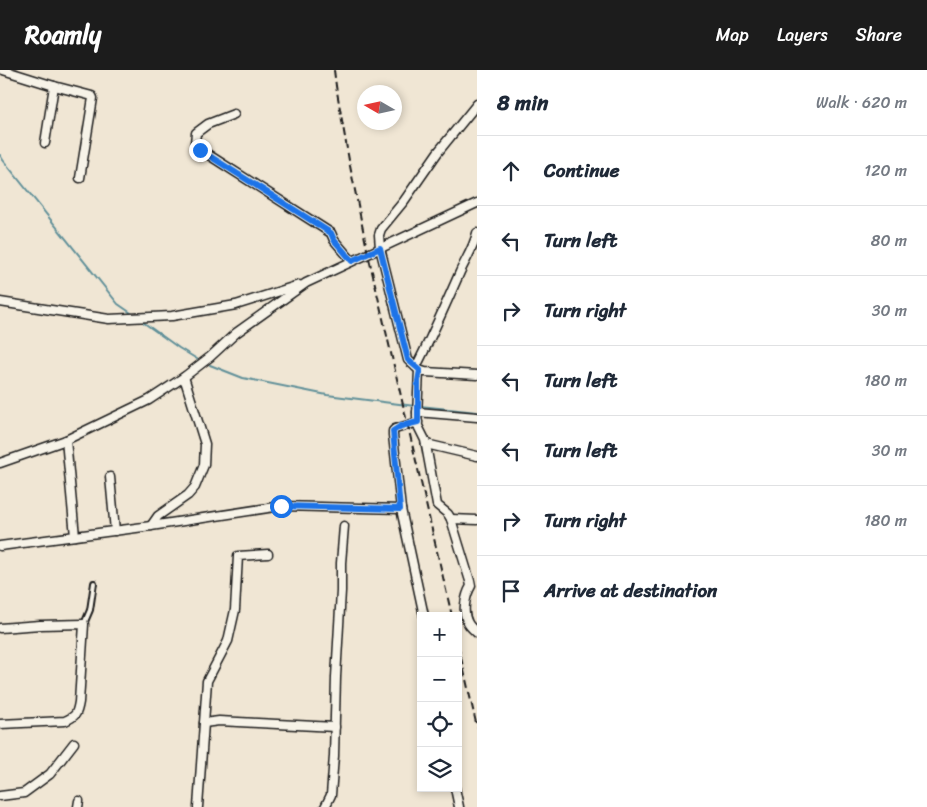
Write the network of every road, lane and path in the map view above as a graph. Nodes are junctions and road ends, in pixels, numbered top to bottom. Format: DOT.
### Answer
graph roads {
  1 [pos="3,70"];
  2 [pos="25,73"];
  3 [pos="54,86"];
  4 [pos="477,104"];
  5 [pos="234,114"];
  6 [pos="45,143"];
  7 [pos="80,178"];
  8 [pos="477,203"];
  9 [pos="477,233"];
  10 [pos="380,248"];
  11 [pos="474,251"];
  12 [pos="352,261"];
  13 [pos="306,283"];
  14 [pos="0,302"];
  15 [pos="418,368"];
  16 [pos="477,375"];
  17 [pos="184,378"];
  18 [pos="417,412"];
  19 [pos="477,417"];
  20 [pos="418,422"];
  21 [pos="66,440"];
  22 [pos="426,444"];
  23 [pos="477,456"];
  24 [pos="0,463"];
  25 [pos="110,477"];
  26 [pos="400,509"];
  27 [pos="451,519"];
  28 [pos="477,520"];
  29 [pos="151,526"];
  30 [pos="344,526"];
  31 [pos="115,531"];
  32 [pos="75,536"];
  33 [pos="0,546"];
  34 [pos="268,554"];
  35 [pos="94,583"];
  36 [pos="474,586"];
  37 [pos="423,612"];
  38 [pos="84,624"];
  39 [pos="0,628"];
  40 [pos="477,632"];
  41 [pos="204,723"];
  42 [pos="0,724"];
  43 [pos="335,727"];
  44 [pos="74,743"];
  45 [pos="456,792"];
  46 [pos="0,796"];
  47 [pos="198,807"];
  48 [pos="325,807"];
  49 [pos="458,807"];
  1 -- 2 [label="street"];
  2 -- 3 [label="street"];
  3 -- 6 [label="street"];
  3 -- 7 [label="street"];
  4 -- 10 [label="street"];
  5 -- 12 [label="street"];
  8 -- 10 [label="street"];
  9 -- 11 [label="street"];
  10 -- 12 [label="street"];
  10 -- 15 [label="street"];
  11 -- 15 [label="street"];
  12 -- 13 [label="street"];
  13 -- 14 [label="street"];
  13 -- 17 [label="street"];
  15 -- 16 [label="street"];
  15 -- 18 [label="street"];
  17 -- 21 [label="street"];
  17 -- 29 [label="street"];
  18 -- 19 [label="street"];
  18 -- 20 [label="street"];
  20 -- 22 [label="street"];
  20 -- 26 [label="street"];
  21 -- 24 [label="street"];
  21 -- 32 [label="street"];
  22 -- 23 [label="street"];
  22 -- 27 [label="street"];
  25 -- 31 [label="street"];
  26 -- 29 [label="street"];
  26 -- 37 [label="street"];
  27 -- 28 [label="street"];
  27 -- 36 [label="street"];
  29 -- 31 [label="street"];
  30 -- 43 [label="street"];
  31 -- 32 [label="street"];
  32 -- 33 [label="street"];
  34 -- 41 [label="street"];
  35 -- 38 [label="lane"];
  36 -- 40 [label="street"];
  38 -- 39 [label="street"];
  38 -- 42 [label="street"];
  41 -- 43 [label="street"];
  41 -- 47 [label="street"];
  43 -- 48 [label="street"];
  44 -- 46 [label="street"];
  45 -- 49 [label="street"];
}
